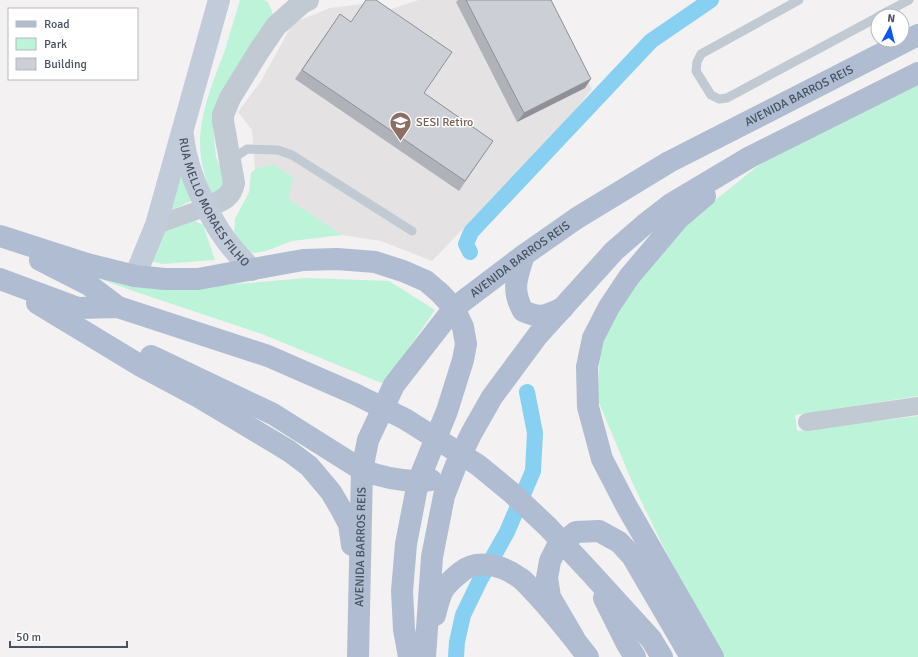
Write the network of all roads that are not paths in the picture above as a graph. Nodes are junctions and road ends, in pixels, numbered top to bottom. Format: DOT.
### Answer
graph roads {
  1 [pos="219,0"];
  2 [pos="308,0"];
  3 [pos="799,0"];
  4 [pos="909,0"];
  5 [pos="894,8"];
  6 [pos="870,21"];
  7 [pos="918,35"];
  8 [pos="918,73"];
  9 [pos="182,131"];
  10 [pos="750,157"];
  11 [pos="230,161"];
  12 [pos="207,207"];
  13 [pos="156,225"];
  14 [pos="412,231"];
  15 [pos="0,236"];
  16 [pos="0,239"];
  17 [pos="524,255"];
  18 [pos="252,270"];
  19 [pos="135,276"];
  20 [pos="0,279"];
  21 [pos="0,282"];
  22 [pos="118,307"];
  23 [pos="454,308"];
  24 [pos="563,308"];
  25 [pos="88,333"];
  26 [pos="918,406"];
  27 [pos="807,422"];
  28 [pos="471,434"];
  29 [pos="362,470"];
  30 [pos="418,482"];
  31 [pos="585,566"];
  32 [pos="359,584"];
  33 [pos="574,638"];
  34 [pos="358,657"];
  35 [pos="409,657"];
  36 [pos="426,657"];
  37 [pos="588,657"];
  38 [pos="635,657"];
  39 [pos="662,657"];
  40 [pos="691,657"];
  41 [pos="713,657"];
  1 -- 9 [label="main road, RUA MELLO MORAES FILHO"];
  2 -- 11 [label="street"];
  3 -- 6 [label="lane"];
  4 -- 5 [label="lane"];
  7 -- 17 [label="main road, AVENIDA BARROS REIS"];
  8 -- 10 [label="main road"];
  9 -- 12 [label="main road, RUA MELLO MORAES FILHO"];
  9 -- 13 [label="main road, RUA MELLO MORAES FILHO"];
  10 -- 24 [label="main road"];
  10 -- 41 [label="main road"];
  11 -- 12 [label="street"];
  11 -- 14 [label="lane"];
  12 -- 13 [label="street"];
  12 -- 18 [label="main road, RUA MELLO MORAES FILHO"];
  13 -- 19 [label="main road, RUA MELLO MORAES FILHO"];
  15 -- 19 [label="main road"];
  16 -- 22 [label="main road"];
  17 -- 23 [label="main road, AVENIDA BARROS REIS"];
  17 -- 24 [label="main road"];
  18 -- 19 [label="main road"];
  18 -- 23 [label="main road"];
  20 -- 22 [label="main road"];
  21 -- 25 [label="main road"];
  22 -- 31 [label="main road"];
  23 -- 29 [label="main road, AVENIDA BARROS REIS"];
  23 -- 30 [label="main road"];
  24 -- 28 [label="main road"];
  25 -- 29 [label="main road"];
  25 -- 32 [label="main road"];
  26 -- 27 [label="street"];
  28 -- 30 [label="main road"];
  28 -- 36 [label="main road"];
  29 -- 30 [label="main road"];
  29 -- 32 [label="main road, AVENIDA BARROS REIS"];
  30 -- 35 [label="main road"];
  31 -- 38 [label="main road"];
  31 -- 39 [label="main road"];
  32 -- 34 [label="main road, AVENIDA BARROS REIS"];
  33 -- 36 [label="main road"];
  33 -- 37 [label="main road"];
  33 -- 40 [label="main road"];
}
